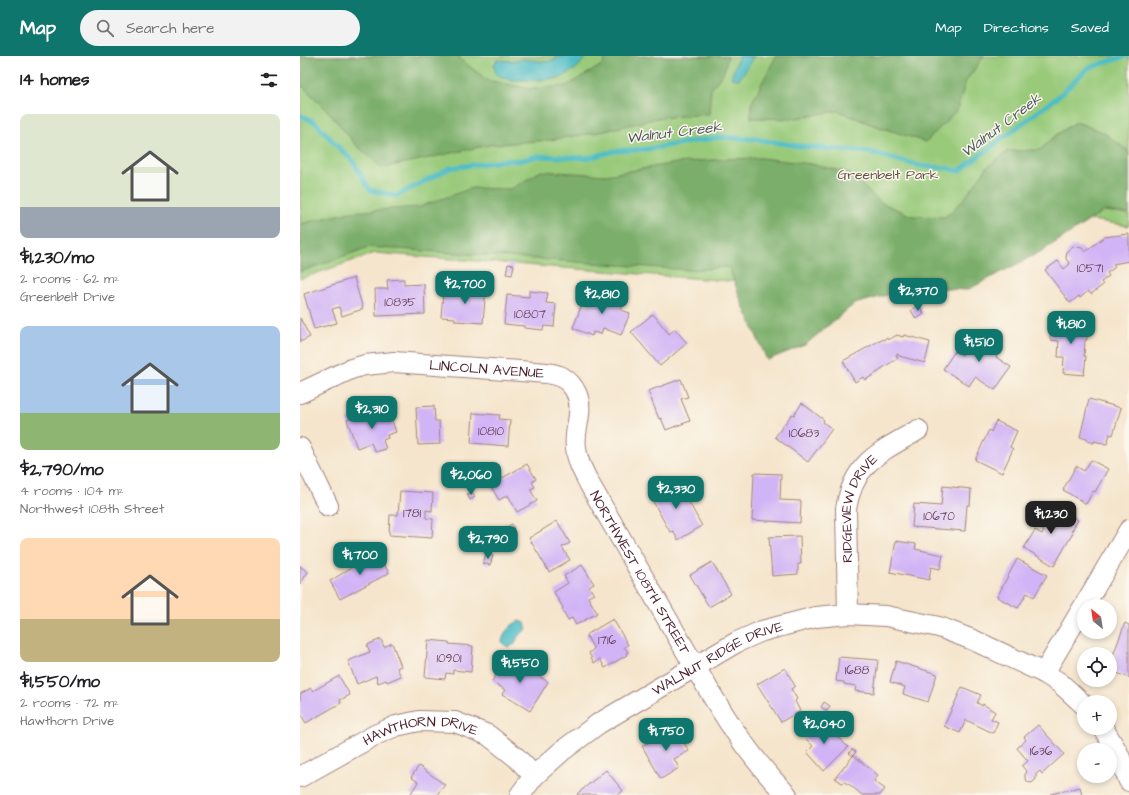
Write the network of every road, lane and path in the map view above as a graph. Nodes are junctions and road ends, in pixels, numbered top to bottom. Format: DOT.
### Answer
graph roads {
  1 [pos="300,393"];
  2 [pos="918,430"];
  3 [pos="300,448"];
  4 [pos="590,486"];
  5 [pos="328,506"];
  6 [pos="1129,530"];
  7 [pos="848,614"];
  8 [pos="695,667"];
  9 [pos="1044,673"];
  10 [pos="1077,698"];
  11 [pos="1107,735"];
  12 [pos="534,776"];
  13 [pos="300,777"];
  14 [pos="1129,781"];
  15 [pos="520,795"];
  16 [pos="787,795"];
  1 -- 4 [label="street, LINCOLN AVENUE"];
  2 -- 7 [label="street, RIDGEVIEW DRIVE"];
  3 -- 5 [label="street"];
  4 -- 8 [label="street, NORTHWEST 108TH STREET"];
  6 -- 9 [label="street"];
  7 -- 8 [label="street, WALNUT RIDGE DRIVE"];
  7 -- 9 [label="street, WALNUT RIDGE DRIVE"];
  8 -- 12 [label="street, WALNUT RIDGE DRIVE"];
  8 -- 16 [label="street, NORTHWEST 108TH STREET"];
  9 -- 10 [label="street, WALNUT RIDGE DRIVE"];
  11 -- 14 [label="street"];
  12 -- 13 [label="street, HAWTHORN DRIVE"];
  12 -- 15 [label="street, WALNUT RIDGE DRIVE"];
}
